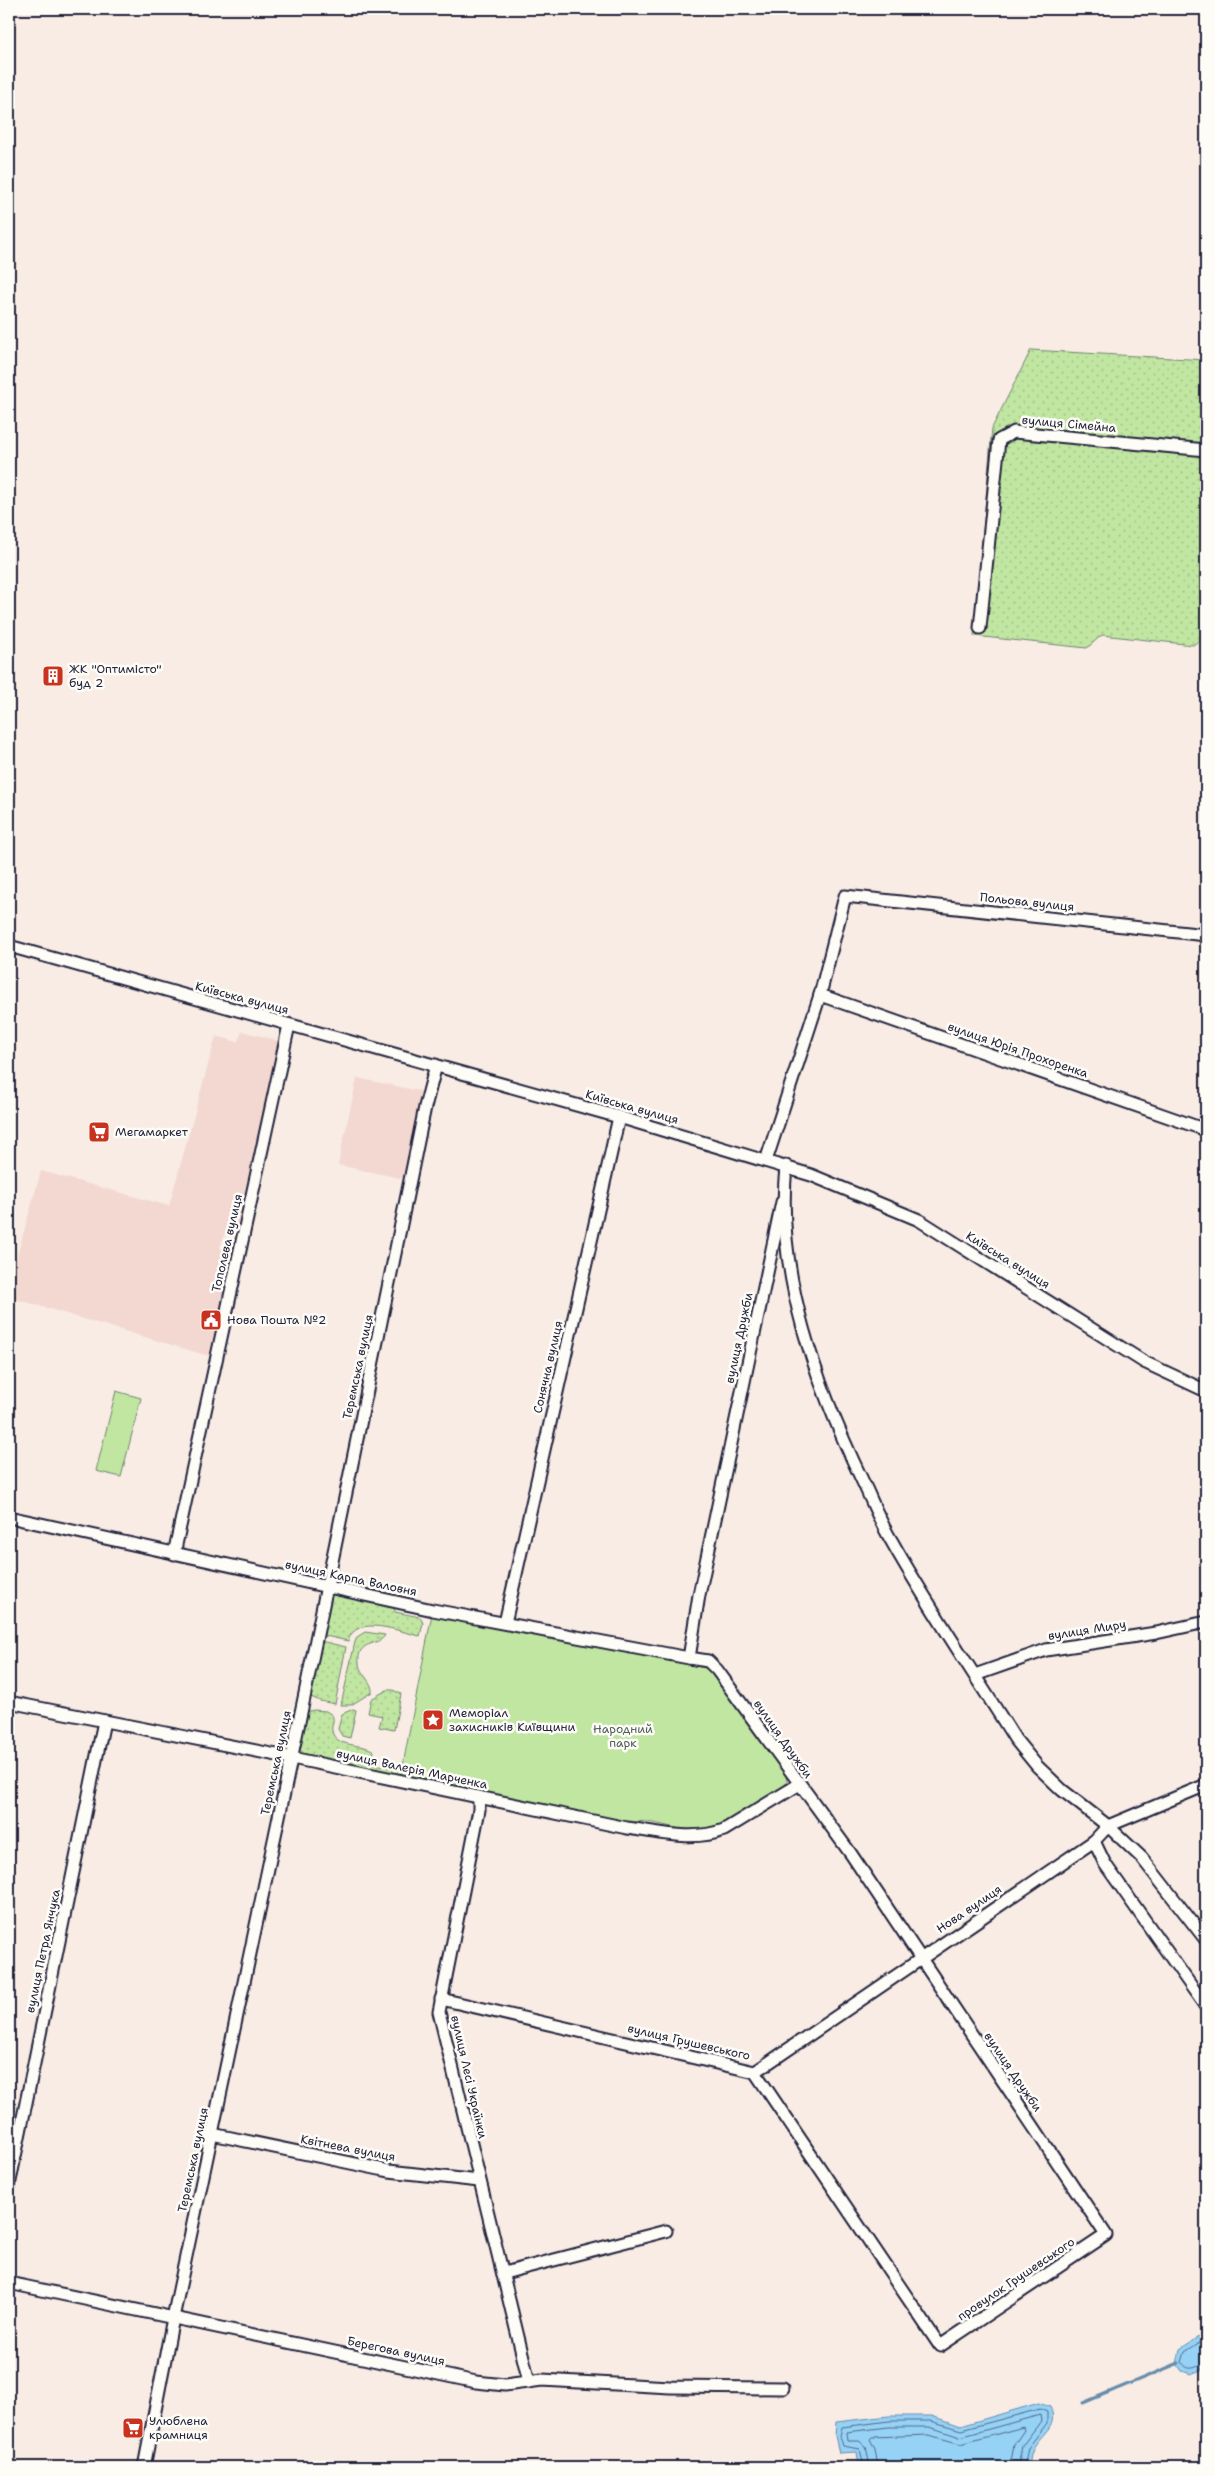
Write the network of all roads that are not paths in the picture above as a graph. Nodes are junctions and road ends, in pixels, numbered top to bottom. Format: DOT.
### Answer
graph roads {
  1 [pos="1206,450"];
  2 [pos="980,628"];
  3 [pos="1206,934"];
  4 [pos="9,946"];
  5 [pos="820,995"];
  6 [pos="289,1025"];
  7 [pos="436,1066"];
  8 [pos="619,1117"];
  9 [pos="1206,1130"];
  10 [pos="766,1161"];
  11 [pos="786,1166"];
  12 [pos="782,1202"];
  13 [pos="1206,1391"];
  14 [pos="9,1517"];
  15 [pos="174,1554"];
  16 [pos="327,1586"];
  17 [pos="1206,1622"];
  18 [pos="505,1623"];
  19 [pos="689,1658"];
  20 [pos="975,1675"];
  21 [pos="9,1702"];
  22 [pos="104,1721"];
  23 [pos="292,1758"];
  24 [pos="798,1785"];
  25 [pos="1206,1785"];
  26 [pos="479,1796"];
  27 [pos="1108,1826"];
  28 [pos="1094,1841"];
  29 [pos="1206,1940"];
  30 [pos="920,1958"];
  31 [pos="441,1999"];
  32 [pos="1206,2007"];
  33 [pos="755,2072"];
  34 [pos="212,2134"];
  35 [pos="479,2181"];
  36 [pos="9,2186"];
  37 [pos="666,2231"];
  38 [pos="1106,2235"];
  39 [pos="504,2273"];
  40 [pos="9,2283"];
  41 [pos="173,2318"];
  42 [pos="940,2346"];
  43 [pos="529,2382"];
  44 [pos="783,2388"];
  45 [pos="144,2467"];
  1 -- 2 [label="street, вулиця Сімейна"];
  3 -- 5 [label="street, Польова вулиця"];
  4 -- 6 [label="street, Київська вулиця"];
  5 -- 9 [label="street, вулиця Юрія Прохоренка"];
  5 -- 10 [label="street"];
  6 -- 7 [label="street, Київська вулиця"];
  6 -- 15 [label="street, Тополева вулиця"];
  7 -- 8 [label="street, Київська вулиця"];
  7 -- 16 [label="street, Теремська вулиця"];
  8 -- 10 [label="street, Київська вулиця"];
  8 -- 18 [label="street, Сонячна вулиця"];
  10 -- 11 [label="street, Київська вулиця"];
  11 -- 12 [label="street"];
  11 -- 13 [label="street, Київська вулиця"];
  12 -- 19 [label="street, вулиця Дружби"];
  12 -- 20 [label="street"];
  14 -- 15 [label="street, вулиця Карпа Валовня"];
  15 -- 16 [label="street, вулиця Карпа Валовня"];
  16 -- 18 [label="street, вулиця Карпа Валовня"];
  16 -- 23 [label="street, Теремська вулиця"];
  17 -- 20 [label="street, вулиця Миру"];
  18 -- 19 [label="street, вулиця Карпа Валовня"];
  19 -- 24 [label="street, вулиця Дружби"];
  20 -- 27 [label="street"];
  21 -- 22 [label="street, вулиця Валерія Марченка"];
  22 -- 23 [label="street, вулиця Валерія Марченка"];
  22 -- 36 [label="street, вулиця Петра Янчука"];
  23 -- 26 [label="street, вулиця Валерія Марченка"];
  23 -- 34 [label="street, Теремська вулиця"];
  24 -- 26 [label="street, вулиця Валерія Марченка"];
  24 -- 30 [label="street, вулиця Дружби"];
  25 -- 27 [label="street, Нова вулиця"];
  26 -- 31 [label="street, вулиця Лесі Українки"];
  27 -- 28 [label="street, Нова вулиця"];
  27 -- 29 [label="street"];
  28 -- 30 [label="street, Нова вулиця"];
  28 -- 32 [label="street"];
  30 -- 33 [label="street, Нова вулиця"];
  30 -- 38 [label="street, вулиця Дружби"];
  31 -- 33 [label="street, вулиця Грушевського"];
  31 -- 35 [label="street, вулиця Лесі Українки"];
  33 -- 42 [label="street, вулиця Грушевського"];
  34 -- 35 [label="street, Квітнева вулиця"];
  34 -- 41 [label="street, Теремська вулиця"];
  35 -- 39 [label="street, вулиця Лесі Українки"];
  37 -- 39 [label="street"];
  38 -- 42 [label="street, провулок Грушевського"];
  39 -- 43 [label="street, вулиця Лесі Українки"];
  40 -- 41 [label="street, Берегова вулиця"];
  41 -- 43 [label="street, Берегова вулиця"];
  41 -- 45 [label="street, Теремська вулиця"];
  43 -- 44 [label="street, Берегова вулиця"];
}
